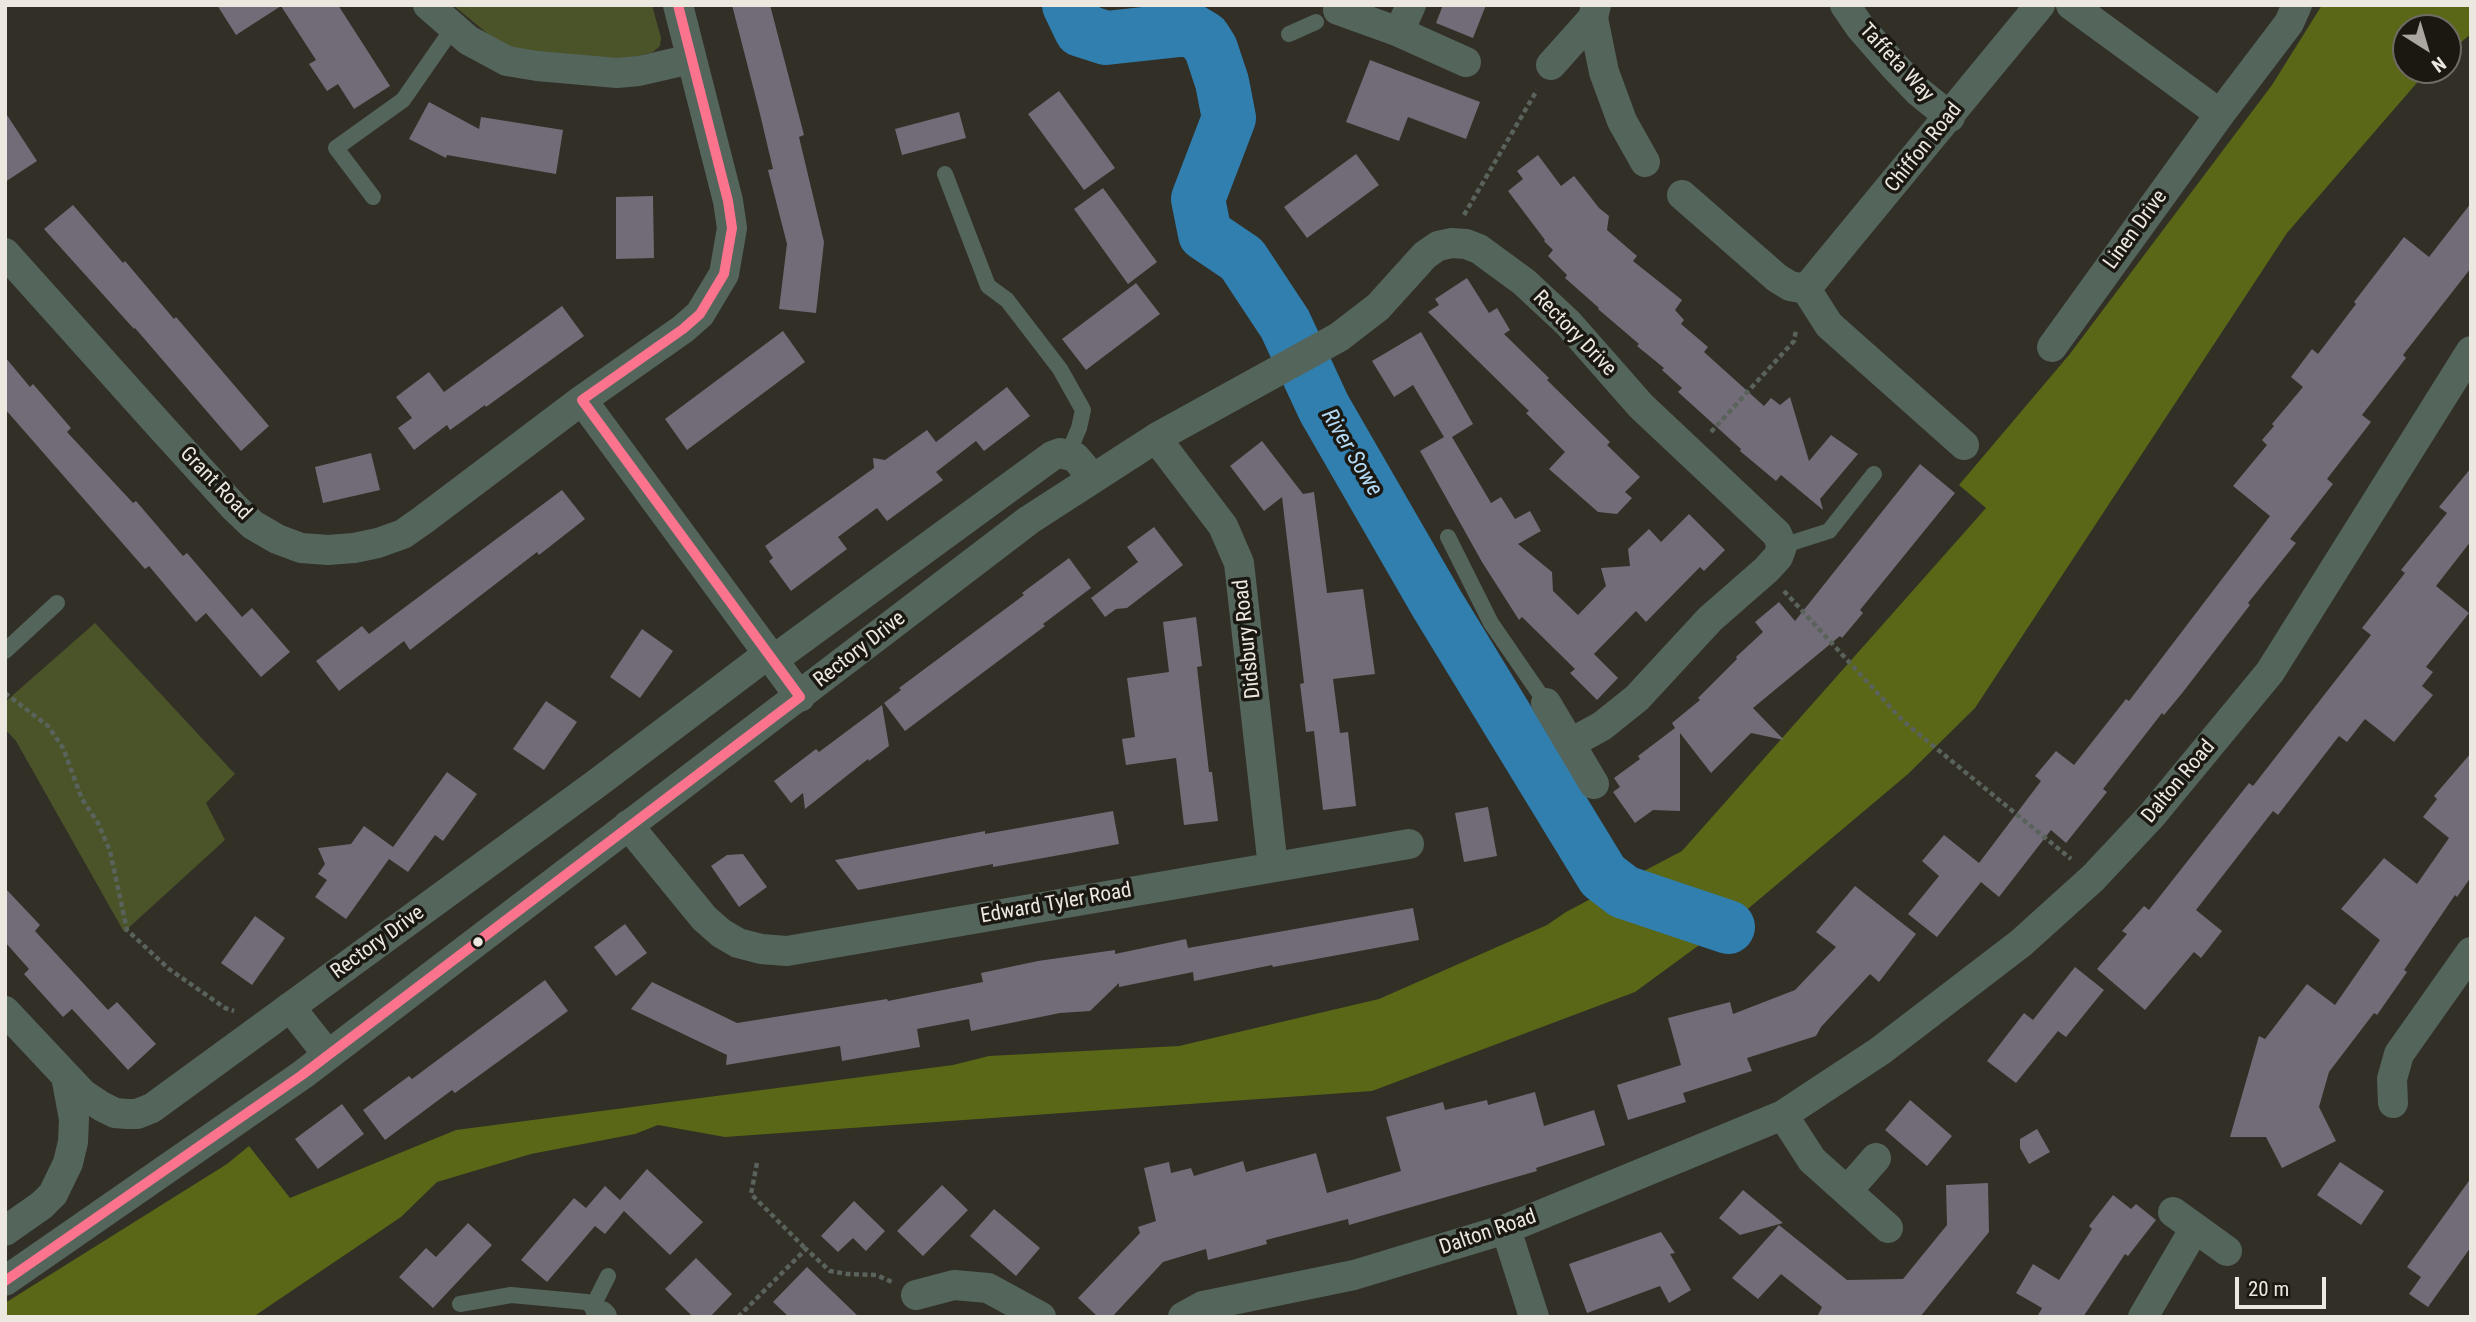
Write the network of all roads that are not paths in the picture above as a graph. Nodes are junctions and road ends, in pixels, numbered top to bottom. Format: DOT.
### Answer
graph roads {
  1 [pos="428,5"];
  2 [pos="678,5"];
  3 [pos="1845,5"];
  4 [pos="2040,5"];
  5 [pos="2071,5"];
  6 [pos="2297,5"];
  7 [pos="1595,11"];
  8 [pos="1327,16"];
  9 [pos="1405,19"];
  10 [pos="453,27"];
  11 [pos="1289,34"];
  12 [pos="691,59"];
  13 [pos="1466,62"];
  14 [pos="1551,65"];
  15 [pos="2220,114"];
  16 [pos="1950,117"];
  17 [pos="1645,162"];
  18 [pos="945,174"];
  19 [pos="1682,195"];
  20 [pos="373,197"];
  21 [pos="5,253"];
  22 [pos="1806,289"];
  23 [pos="2052,346"];
  24 [pos="2471,351"];
  25 [pos="583,400"];
  26 [pos="1156,438"];
  27 [pos="1964,444"];
  28 [pos="1068,454"];
  29 [pos="1874,474"];
  30 [pos="1093,478"];
  31 [pos="1448,537"];
  32 [pos="1774,558"];
  33 [pos="57,603"];
  34 [pos="5,651"];
  35 [pos="771,657"];
  36 [pos="800,696"];
  37 [pos="1546,703"];
  38 [pos="1571,743"];
  39 [pos="1594,784"];
  40 [pos="628,825"];
  41 [pos="1409,844"];
  42 [pos="1273,867"];
  43 [pos="2471,952"];
  44 [pos="5,1012"];
  45 [pos="279,1015"];
  46 [pos="328,1055"];
  47 [pos="66,1076"];
  48 [pos="2393,1103"];
  49 [pos="1783,1115"];
  50 [pos="1876,1158"];
  51 [pos="1848,1190"];
  52 [pos="1888,1228"];
  53 [pos="1506,1229"];
  54 [pos="5,1231"];
  55 [pos="2227,1251"];
  56 [pos="608,1276"];
  57 [pos="5,1281"];
  58 [pos="916,1295"];
  59 [pos="460,1304"];
  60 [pos="599,1313"];
  61 [pos="1041,1317"];
  62 [pos="1183,1317"];
  63 [pos="1534,1317"];
  64 [pos="2143,1317"];
  1 -- 10 [label="street"];
  2 -- 12 [label="street, Grant Road"];
  3 -- 16 [label="street, Taffeta Way"];
  4 -- 16 [label="street, Chiffon Road"];
  5 -- 15 [label="street"];
  6 -- 15 [label="street, Linen Drive"];
  7 -- 14 [label="street"];
  7 -- 17 [label="street"];
  8 -- 9 [label="street"];
  8 -- 11 [label="lane"];
  9 -- 13 [label="street"];
  10 -- 12 [label="street"];
  10 -- 20 [label="lane"];
  12 -- 25 [label="street, Grant Road"];
  15 -- 23 [label="street, Linen Drive"];
  16 -- 22 [label="street, Chiffon Road"];
  18 -- 28 [label="lane"];
  19 -- 22 [label="street"];
  21 -- 25 [label="street, Grant Road"];
  22 -- 27 [label="street"];
  24 -- 49 [label="street, Dalton Road"];
  25 -- 35 [label="street"];
  26 -- 30 [label="street, Rectory Drive"];
  26 -- 32 [label="street, Rectory Drive"];
  26 -- 42 [label="street, Didsbury Road"];
  28 -- 30 [label="street"];
  28 -- 35 [label="street, Rectory Drive"];
  29 -- 32 [label="lane"];
  30 -- 36 [label="street, Rectory Drive"];
  31 -- 37 [label="lane"];
  32 -- 38 [label="street"];
  33 -- 34 [label="lane"];
  35 -- 36 [label="street"];
  35 -- 45 [label="street, Rectory Drive"];
  36 -- 40 [label="street, Rectory Drive"];
  37 -- 38 [label="street"];
  38 -- 39 [label="street"];
  40 -- 42 [label="street, Edward Tyler Road"];
  40 -- 46 [label="street, Rectory Drive"];
  41 -- 42 [label="street, Edward Tyler Road"];
  43 -- 48 [label="street"];
  44 -- 47 [label="street"];
  45 -- 46 [label="street"];
  45 -- 47 [label="street, Rectory Drive"];
  46 -- 57 [label="street, Rectory Drive"];
  47 -- 54 [label="street"];
  49 -- 51 [label="street"];
  49 -- 53 [label="street, Dalton Road"];
  50 -- 51 [label="street"];
  51 -- 52 [label="street"];
  53 -- 62 [label="street, Dalton Road"];
  53 -- 63 [label="street"];
  55 -- 64 [label="street"];
  56 -- 60 [label="lane"];
  58 -- 61 [label="street"];
  59 -- 60 [label="lane"];
}
